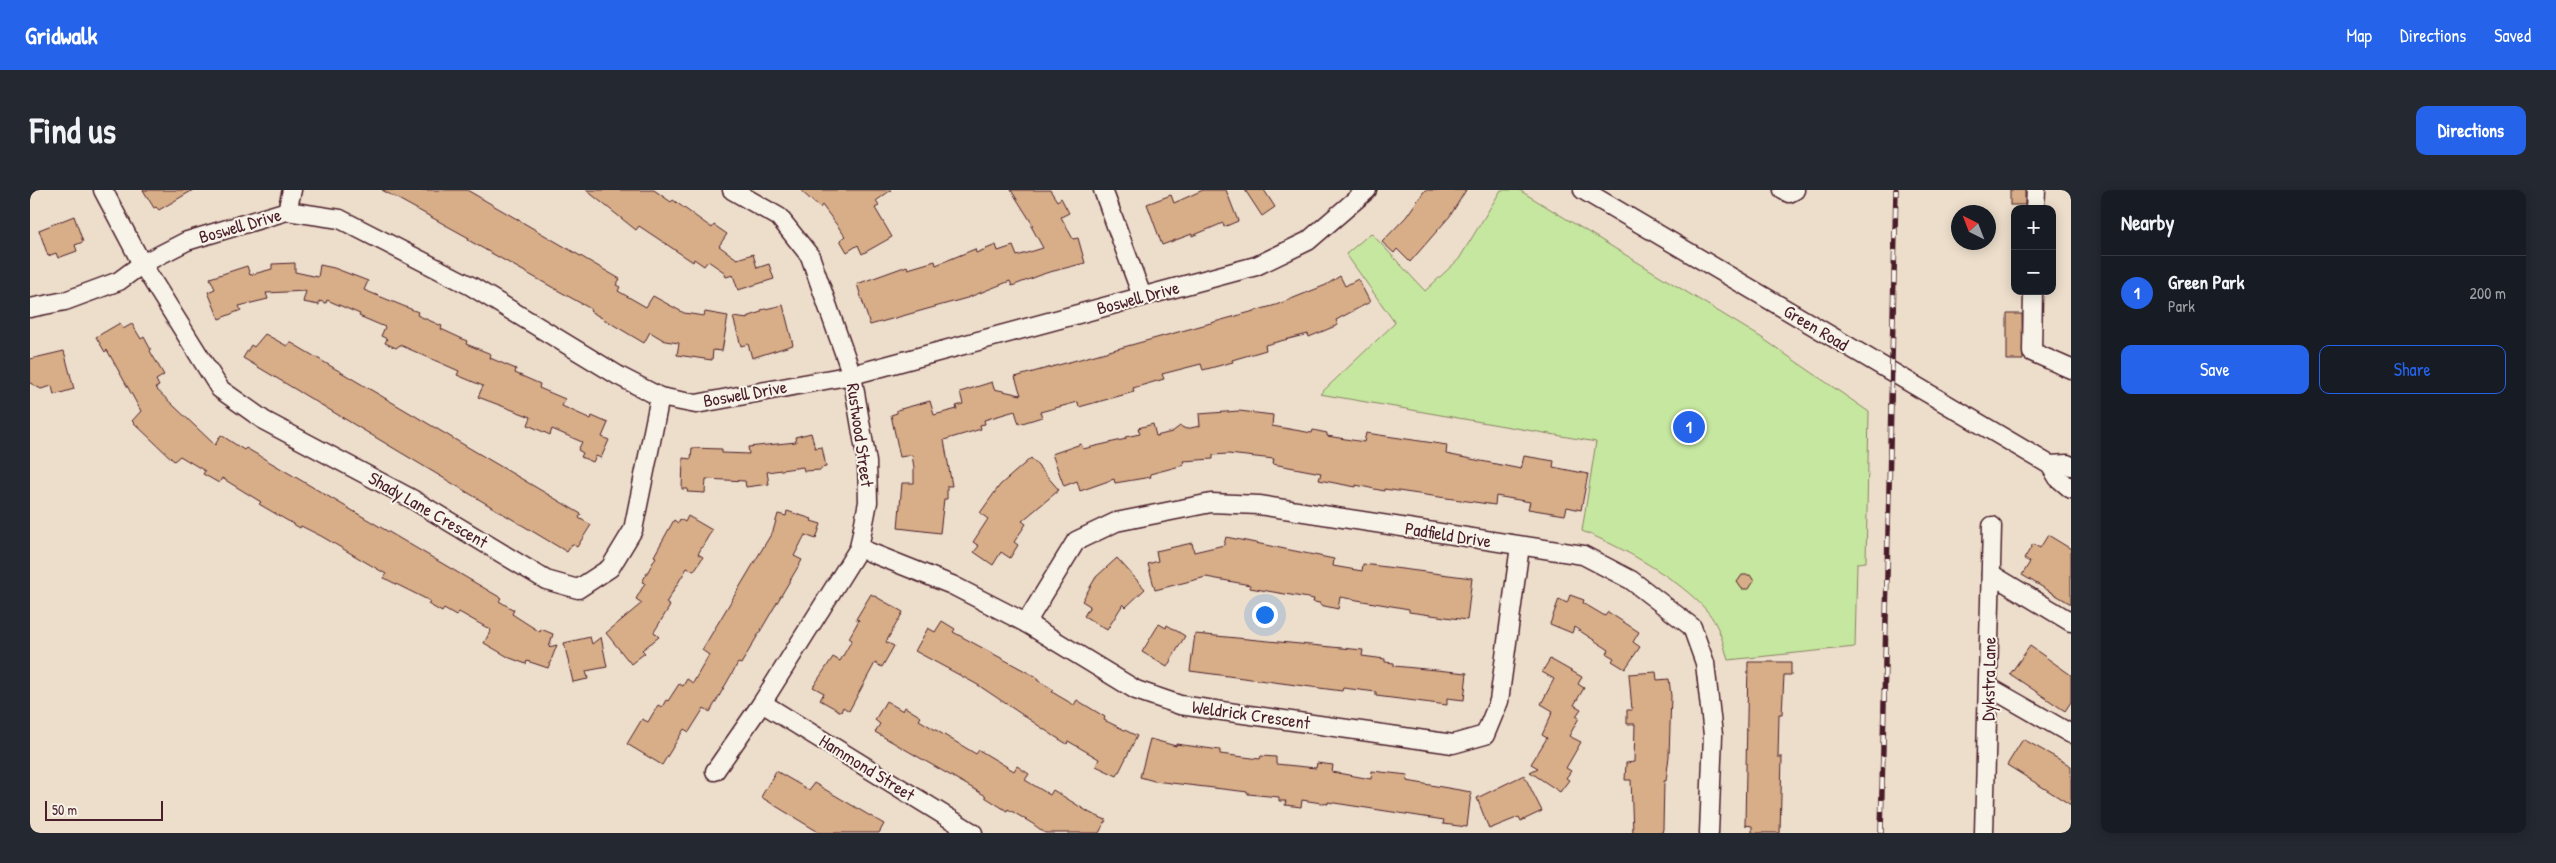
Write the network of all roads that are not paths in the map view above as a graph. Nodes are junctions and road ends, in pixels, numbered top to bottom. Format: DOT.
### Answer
graph roads {
  1 [pos="103,190"];
  2 [pos="292,190"];
  3 [pos="732,190"];
  4 [pos="1103,190"];
  5 [pos="1367,190"];
  6 [pos="1583,190"];
  7 [pos="1784,190"];
  8 [pos="1794,190"];
  9 [pos="2036,190"];
  10 [pos="2035,205"];
  11 [pos="287,211"];
  12 [pos="142,264"];
  13 [pos="2033,295"];
  14 [pos="1142,296"];
  15 [pos="30,308"];
  16 [pos="2071,369"];
  17 [pos="852,374"];
  18 [pos="660,397"];
  19 [pos="2050,465"];
  20 [pos="2071,466"];
  21 [pos="2071,489"];
  22 [pos="1992,526"];
  23 [pos="1520,546"];
  24 [pos="859,548"];
  25 [pos="1991,574"];
  26 [pos="2071,622"];
  27 [pos="1026,623"];
  28 [pos="1989,687"];
  29 [pos="762,704"];
  30 [pos="2071,734"];
  31 [pos="715,771"];
  32 [pos="973,833"];
  33 [pos="1709,833"];
  34 [pos="1984,833"];
  1 -- 12 [label="street, Shady Lane Crescent"];
  2 -- 11 [label="street"];
  3 -- 17 [label="street, Rustwood Street"];
  4 -- 14 [label="street"];
  5 -- 14 [label="street, Boswell Drive"];
  6 -- 19 [label="street, Green Road"];
  7 -- 8 [label="street"];
  9 -- 10 [label="street"];
  11 -- 12 [label="street, Boswell Drive"];
  11 -- 18 [label="street, Boswell Drive"];
  12 -- 15 [label="street, Boswell Drive"];
  12 -- 18 [label="street, Shady Lane Crescent"];
  13 -- 16 [label="street"];
  14 -- 17 [label="street, Boswell Drive"];
  17 -- 18 [label="street, Boswell Drive"];
  17 -- 24 [label="street, Rustwood Street"];
  19 -- 20 [label="street, Green Road"];
  19 -- 21 [label="street, Green Road"];
  22 -- 25 [label="street, Dykstra Lane"];
  23 -- 27 [label="street, Padfield Drive"];
  23 -- 27 [label="street, Weldrick Crescent"];
  23 -- 33 [label="street, Padfield Drive"];
  24 -- 27 [label="street, Weldrick Crescent"];
  24 -- 29 [label="street, Rustwood Street"];
  25 -- 26 [label="street"];
  25 -- 28 [label="street, Dykstra Lane"];
  28 -- 30 [label="street"];
  28 -- 34 [label="street, Dykstra Lane"];
  29 -- 31 [label="street, Rustwood Street"];
  29 -- 32 [label="street, Hammond Street"];
}
